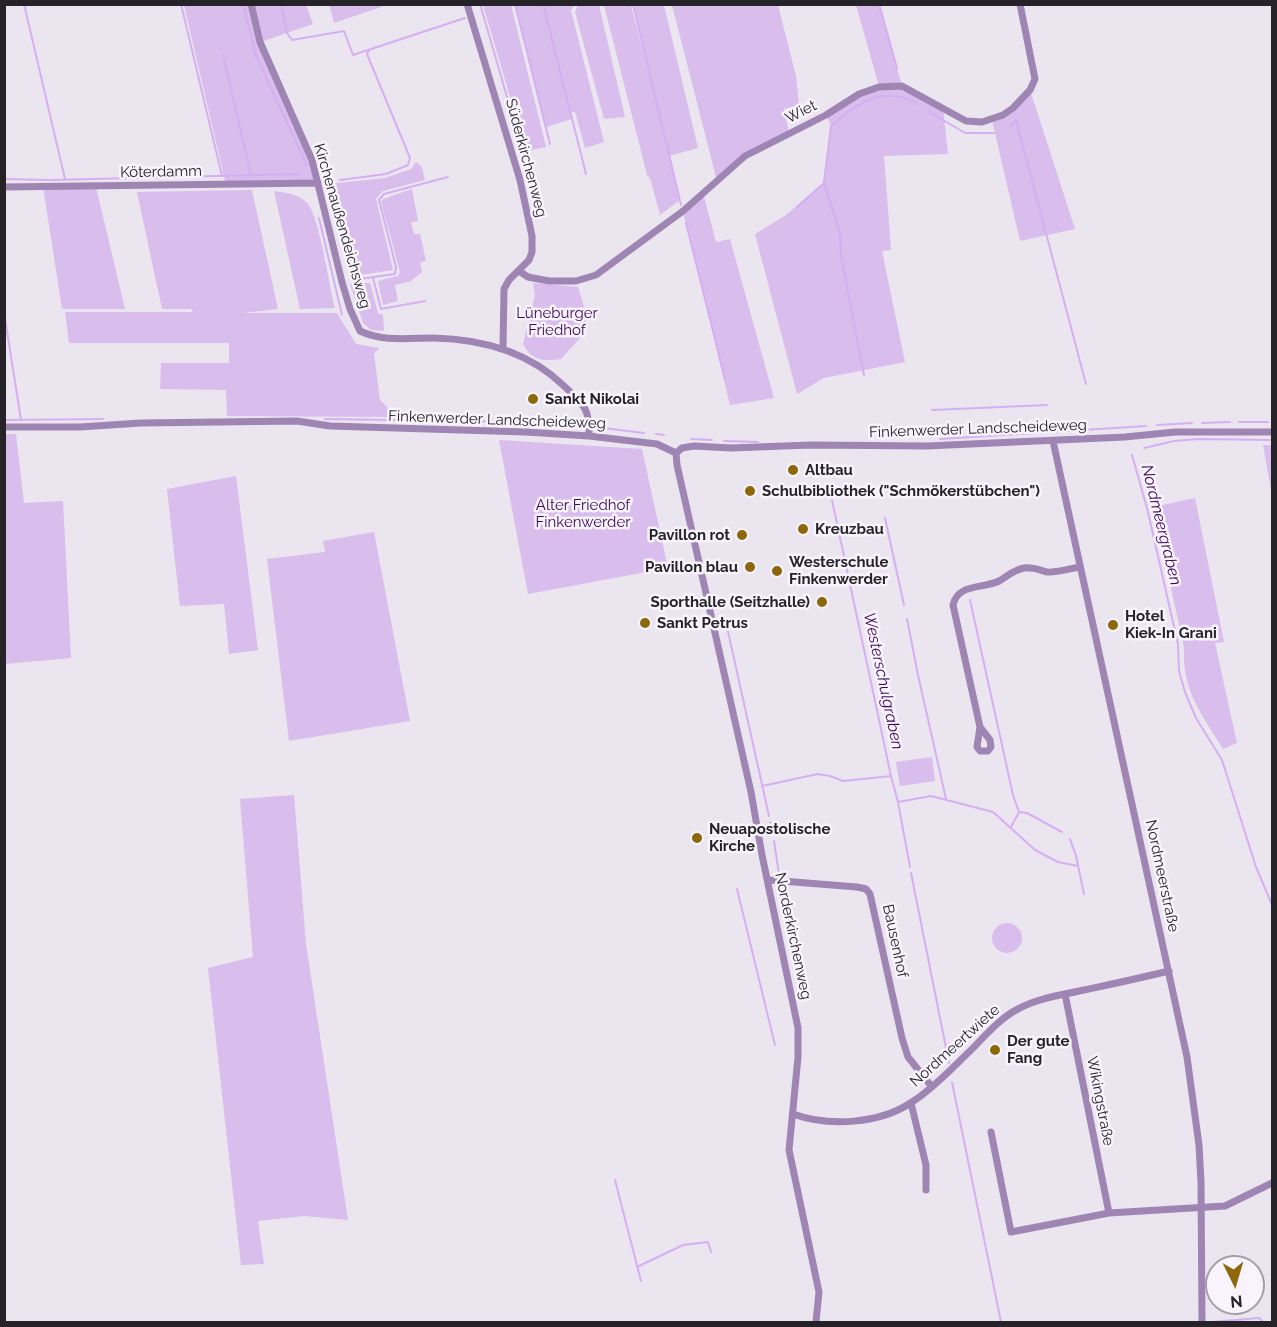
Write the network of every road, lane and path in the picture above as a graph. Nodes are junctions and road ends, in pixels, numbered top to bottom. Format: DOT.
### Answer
graph roads {
  1 [pos="251,4"];
  2 [pos="467,4"];
  3 [pos="1020,4"];
  4 [pos="318,183"];
  5 [pos="4,187"];
  6 [pos="519,271"];
  7 [pos="503,348"];
  8 [pos="4,427"];
  9 [pos="1272,432"];
  10 [pos="589,436"];
  11 [pos="1053,441"];
  12 [pos="676,453"];
  13 [pos="1079,567"];
  14 [pos="980,727"];
  15 [pos="769,880"];
  16 [pos="1169,971"];
  17 [pos="1065,994"];
  18 [pos="933,1087"];
  19 [pos="911,1103"];
  20 [pos="793,1114"];
  21 [pos="991,1132"];
  22 [pos="1272,1183"];
  23 [pos="926,1190"];
  24 [pos="1202,1208"];
  25 [pos="1109,1213"];
  26 [pos="816,1323"];
  27 [pos="1202,1323"];
  1 -- 4 [label="street, Kirchenaußendeichsweg"];
  2 -- 6 [label="street, Süderkirchenweg"];
  3 -- 6 [label="street, Wiet"];
  4 -- 5 [label="street, Köterdamm"];
  4 -- 7 [label="street, Kirchenaußendeichsweg"];
  6 -- 7 [label="street, Süderkirchenweg"];
  7 -- 10 [label="street, Kirchenaußendeichsweg"];
  8 -- 10 [label="street, Finkenwerder Landscheideweg"];
  9 -- 11 [label="street, Finkenwerder Landscheideweg"];
  10 -- 12 [label="street, Finkenwerder Landscheideweg"];
  11 -- 12 [label="street, Finkenwerder Landscheideweg"];
  11 -- 13 [label="street, Nordmeerstraße"];
  12 -- 15 [label="street, Norderkirchenweg"];
  13 -- 14 [label="street"];
  13 -- 16 [label="street, Nordmeerstraße"];
  15 -- 18 [label="street, Bausenhof"];
  15 -- 20 [label="street, Norderkirchenweg"];
  16 -- 17 [label="street, Nordmeertwiete"];
  16 -- 24 [label="street, Nordmeerstraße"];
  17 -- 18 [label="street, Nordmeertwiete"];
  17 -- 25 [label="street, Wikingstraße"];
  18 -- 19 [label="street, Nordmeertwiete"];
  19 -- 20 [label="street, Nordmeertwiete"];
  19 -- 23 [label="street"];
  20 -- 26 [label="street, Norderkirchenweg"];
  21 -- 25 [label="street"];
  22 -- 24 [label="street"];
  24 -- 25 [label="street"];
  24 -- 27 [label="street, Nordmeerstraße"];
}
